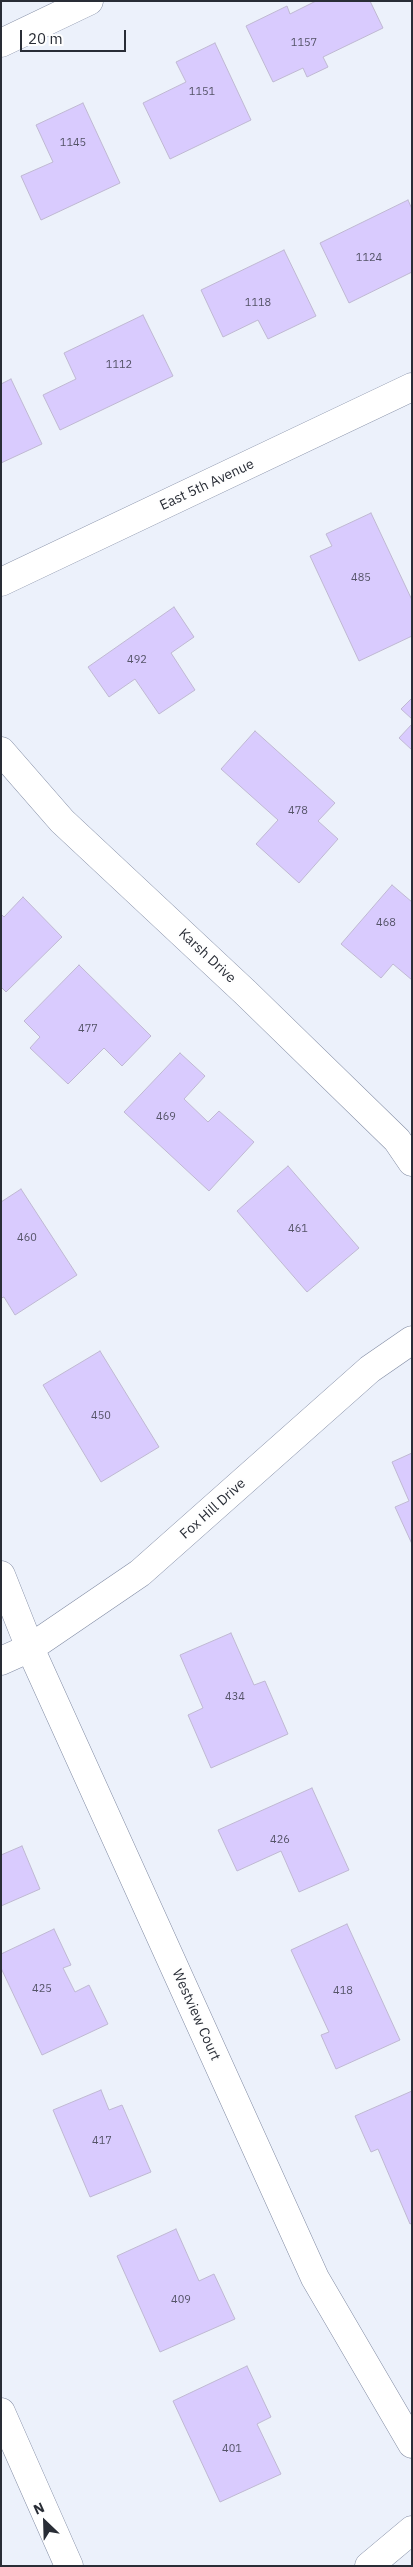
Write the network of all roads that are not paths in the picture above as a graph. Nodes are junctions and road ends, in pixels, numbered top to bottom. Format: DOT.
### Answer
graph roads {
  1 [pos="89,1"];
  2 [pos="1,43"];
  3 [pos="408,397"];
  4 [pos="1,582"];
  5 [pos="1,751"];
  6 [pos="412,1162"];
  7 [pos="412,1340"];
  8 [pos="1,1575"];
  9 [pos="30,1648"];
  10 [pos="1,1661"];
  11 [pos="1,2412"];
  12 [pos="412,2444"];
  13 [pos="412,2530"];
  14 [pos="70,2566"];
  15 [pos="369,2566"];
  1 -- 2 [label="street"];
  3 -- 4 [label="street, East 5th Avenue"];
  5 -- 6 [label="street, Karsh Drive"];
  7 -- 9 [label="street, Fox Hill Drive"];
  8 -- 9 [label="street, Westview Court"];
  9 -- 10 [label="street, Fox Hill Drive"];
  9 -- 12 [label="street, Westview Court"];
  11 -- 14 [label="street"];
  13 -- 15 [label="street"];
}
